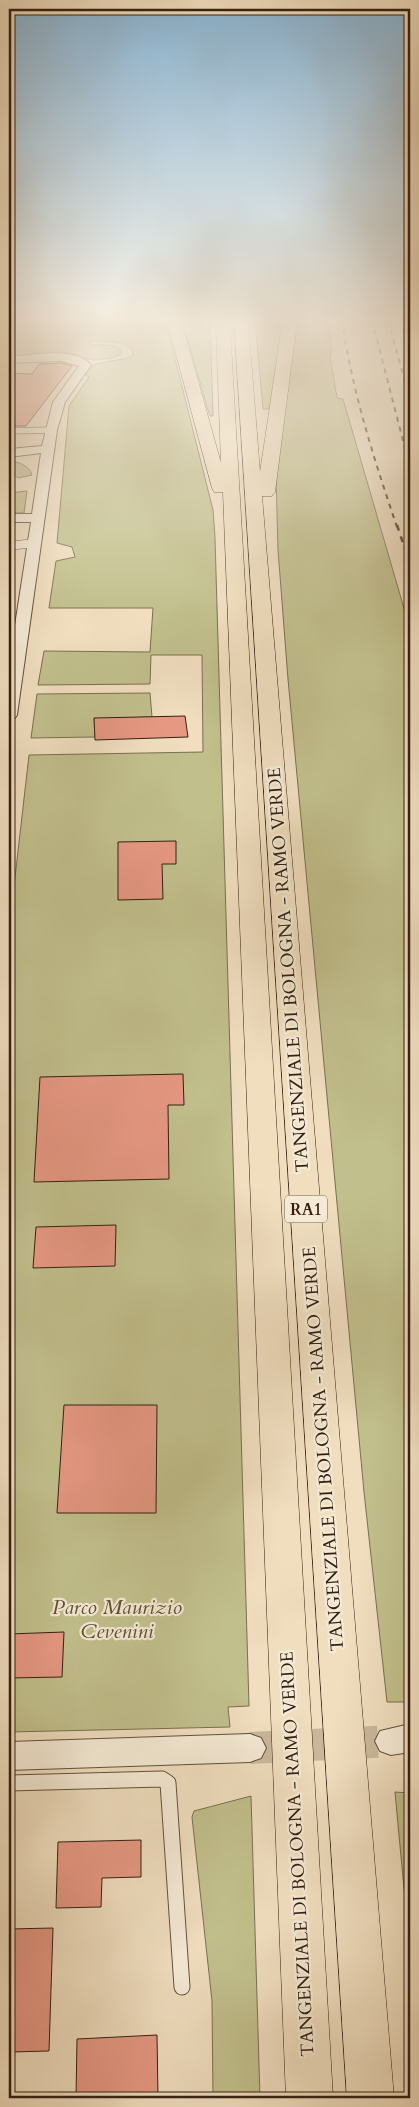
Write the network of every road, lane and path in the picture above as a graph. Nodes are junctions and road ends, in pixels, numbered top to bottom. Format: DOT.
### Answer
graph roads {
  1 [pos="55,418"];
  2 [pos="201,418"];
  3 [pos="232,418"];
  4 [pos="243,418"];
  5 [pos="276,418"];
  6 [pos="52,430"];
  7 [pos="9,431"];
  8 [pos="9,453"];
  9 [pos="47,455"];
  10 [pos="9,457"];
  11 [pos="9,518"];
  12 [pos="37,518"];
  13 [pos="34,543"];
  14 [pos="9,546"];
  15 [pos="247,559"];
  16 [pos="9,714"];
  17 [pos="250,1748"];
  18 [pos="9,1756"];
  19 [pos="9,1783"];
  20 [pos="182,1987"];
  21 [pos="310,2098"];
  22 [pos="371,2098"];
  1 -- 6 [label="street"];
  2 -- 15 [label="highway"];
  3 -- 15 [label="highway, TANGENZIALE DI BOLOGNA - RAMO VERDE / RA1"];
  4 -- 15 [label="highway, TANGENZIALE DI BOLOGNA - RAMO VERDE / RA1"];
  5 -- 15 [label="highway"];
  6 -- 7 [label="lane"];
  6 -- 9 [label="street"];
  8 -- 9 [label="street"];
  9 -- 10 [label="street"];
  9 -- 12 [label="street"];
  11 -- 12 [label="street"];
  12 -- 13 [label="street"];
  13 -- 14 [label="lane"];
  13 -- 16 [label="street"];
  15 -- 21 [label="highway, TANGENZIALE DI BOLOGNA - RAMO VERDE / RA1"];
  15 -- 22 [label="highway, TANGENZIALE DI BOLOGNA - RAMO VERDE / RA1"];
  17 -- 18 [label="street"];
  19 -- 20 [label="lane"];
}
